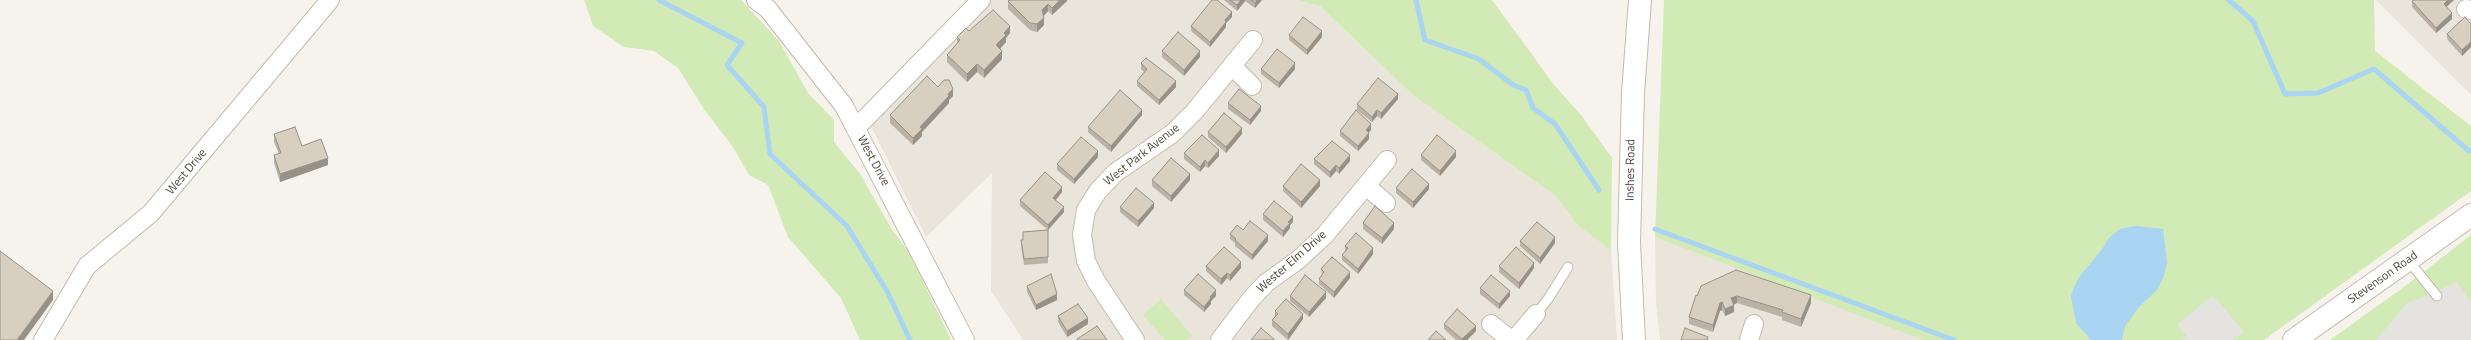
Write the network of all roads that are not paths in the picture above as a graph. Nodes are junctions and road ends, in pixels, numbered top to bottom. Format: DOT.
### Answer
graph roads {
  1 [pos="330,0"];
  2 [pos="756,0"];
  3 [pos="981,0"];
  4 [pos="1640,0"];
  5 [pos="1253,40"];
  6 [pos="1232,66"];
  7 [pos="1252,86"];
  8 [pos="856,128"];
  9 [pos="1387,160"];
  10 [pos="1366,186"];
  11 [pos="1386,203"];
  12 [pos="2471,215"];
  13 [pos="2408,260"];
  14 [pos="1568,267"];
  15 [pos="2437,296"];
  16 [pos="1536,314"];
  17 [pos="1491,324"];
  18 [pos="43,340"];
  19 [pos="965,340"];
  20 [pos="1135,340"];
  21 [pos="1220,340"];
  22 [pos="1512,340"];
  23 [pos="1634,340"];
  24 [pos="2294,340"];
  1 -- 18 [label="street, West Drive"];
  2 -- 8 [label="street, West Drive"];
  3 -- 8 [label="street"];
  4 -- 23 [label="street, Inshes Road"];
  5 -- 6 [label="street, West Park Avenue"];
  6 -- 7 [label="street"];
  6 -- 20 [label="street, West Park Avenue"];
  8 -- 19 [label="street, West Drive"];
  9 -- 10 [label="street, Wester Elm Drive"];
  10 -- 11 [label="street"];
  10 -- 21 [label="street, Wester Elm Drive"];
  12 -- 13 [label="street, Stevenson Road"];
  13 -- 15 [label="lane"];
  13 -- 24 [label="street, Stevenson Road"];
  14 -- 16 [label="lane"];
  16 -- 22 [label="street"];
  17 -- 22 [label="street"];
}
